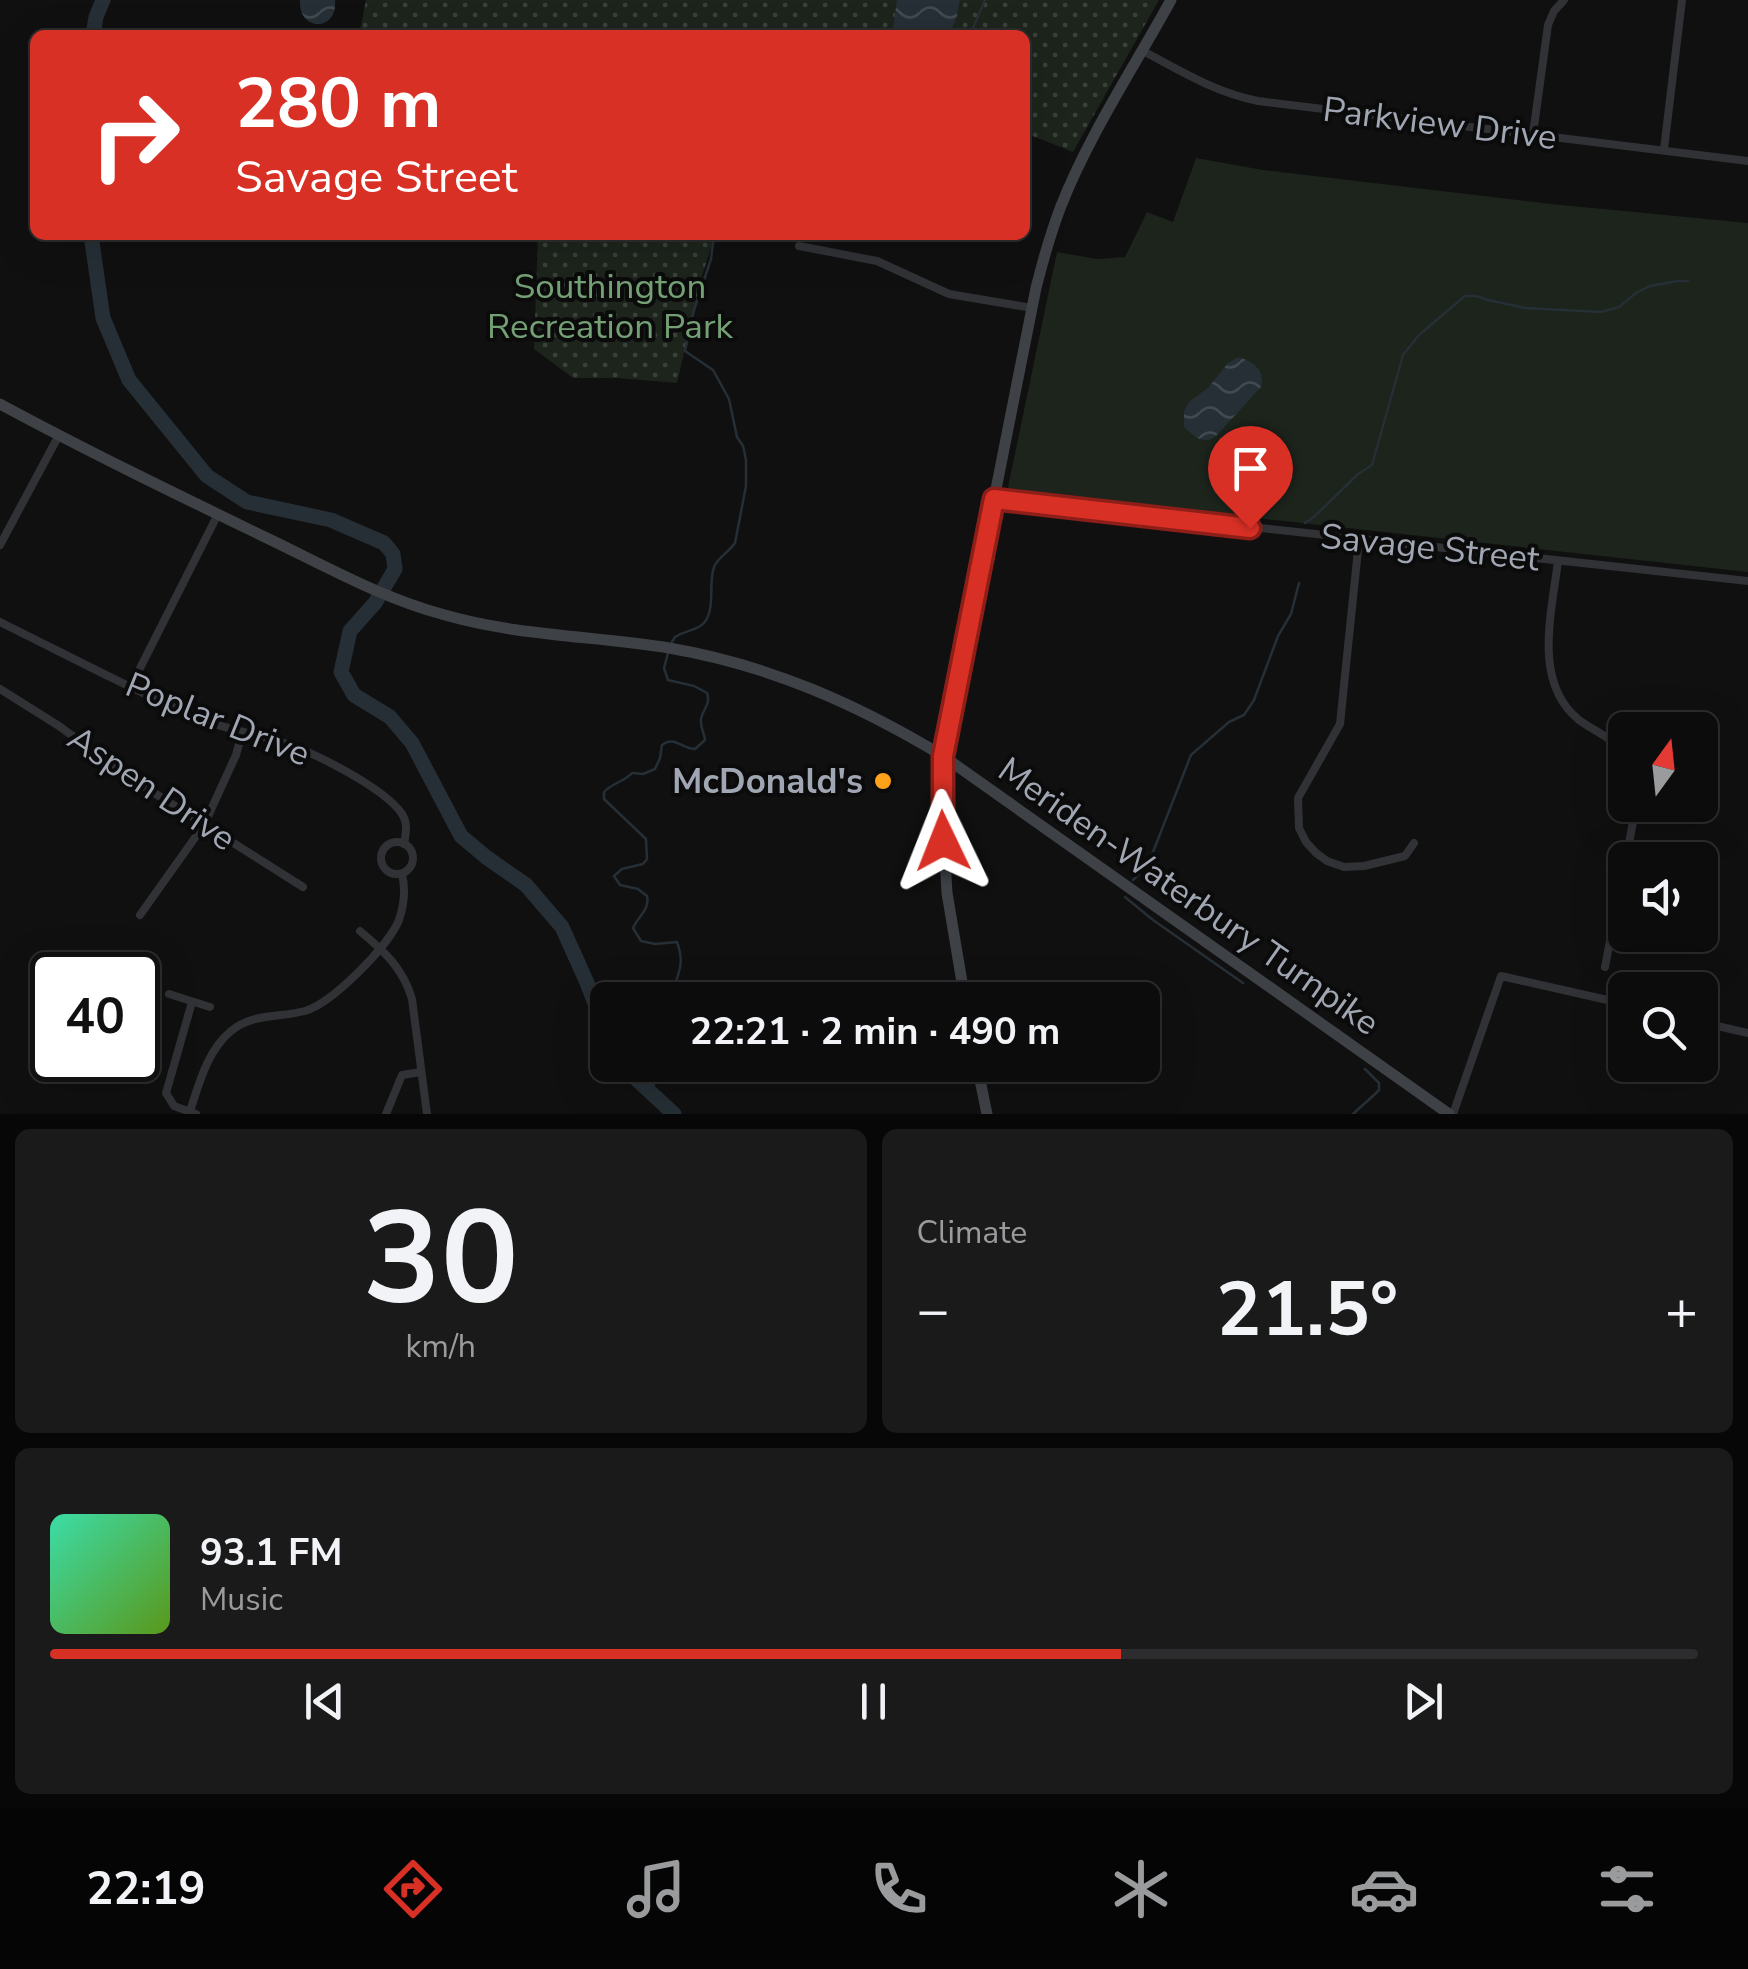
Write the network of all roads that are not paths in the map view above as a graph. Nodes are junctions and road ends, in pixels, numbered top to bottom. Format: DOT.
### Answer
graph roads {
  1 [pos="1171,0"];
  2 [pos="1564,0"];
  3 [pos="1682,0"];
  4 [pos="1143,52"];
  5 [pos="1533,134"];
  6 [pos="1664,150"];
  7 [pos="1748,161"];
  8 [pos="799,246"];
  9 [pos="1032,308"];
  10 [pos="0,404"];
  11 [pos="59,436"];
  12 [pos="994,499"];
  13 [pos="218,514"];
  14 [pos="1359,540"];
  15 [pos="0,545"];
  16 [pos="1558,561"];
  17 [pos="1748,581"];
  18 [pos="0,622"];
  19 [pos="131,686"];
  20 [pos="0,690"];
  21 [pos="242,733"];
  22 [pos="1608,738"];
  23 [pos="943,756"];
  24 [pos="204,825"];
  25 [pos="1414,843"];
  26 [pos="404,844"];
  27 [pos="402,874"];
  28 [pos="304,886"];
  29 [pos="140,915"];
  30 [pos="360,931"];
  31 [pos="380,947"];
  32 [pos="1608,947"];
  33 [pos="1604,967"];
  34 [pos="962,982"];
  35 [pos="168,994"];
  36 [pos="1608,1000"];
  37 [pos="192,1002"];
  38 [pos="210,1008"];
  39 [pos="1718,1026"];
  40 [pos="1748,1033"];
  41 [pos="421,1072"];
  42 [pos="980,1082"];
  43 [pos="192,1113"];
  44 [pos="386,1114"];
  45 [pos="426,1114"];
  46 [pos="987,1114"];
  47 [pos="1451,1114"];
  1 -- 4 [label="main road"];
  2 -- 5 [label="street"];
  3 -- 6 [label="street"];
  4 -- 5 [label="street, Parkview Drive"];
  4 -- 9 [label="main road"];
  5 -- 6 [label="street, Parkview Drive"];
  6 -- 7 [label="street, Parkview Drive"];
  8 -- 9 [label="street"];
  9 -- 12 [label="main road"];
  10 -- 11 [label="main road, Meriden-Waterbury Turnpike"];
  11 -- 13 [label="main road, Meriden-Waterbury Turnpike"];
  11 -- 15 [label="street"];
  12 -- 14 [label="street, Savage Street"];
  12 -- 23 [label="main road"];
  13 -- 19 [label="street"];
  13 -- 23 [label="main road, Meriden-Waterbury Turnpike"];
  14 -- 16 [label="street, Savage Street"];
  14 -- 25 [label="street"];
  16 -- 17 [label="street, Savage Street"];
  16 -- 22 [label="street"];
  18 -- 19 [label="street, Poplar Drive"];
  19 -- 21 [label="street, Poplar Drive"];
  20 -- 24 [label="street, Aspen Drive"];
  21 -- 24 [label="street"];
  21 -- 26 [label="street, Poplar Drive"];
  23 -- 34 [label="main road"];
  23 -- 47 [label="main road, Meriden-Waterbury Turnpike"];
  24 -- 28 [label="street, Aspen Drive"];
  24 -- 29 [label="street"];
  26 -- 27 [label="street"];
  26 -- 27 [label="street"];
  27 -- 31 [label="street"];
  30 -- 31 [label="street"];
  31 -- 41 [label="street"];
  31 -- 43 [label="street"];
  32 -- 33 [label="street"];
  35 -- 37 [label="street"];
  36 -- 47 [label="street"];
  37 -- 38 [label="street"];
  37 -- 43 [label="street"];
  39 -- 40 [label="street"];
  41 -- 44 [label="street"];
  41 -- 45 [label="street"];
  42 -- 46 [label="main road"];
}
